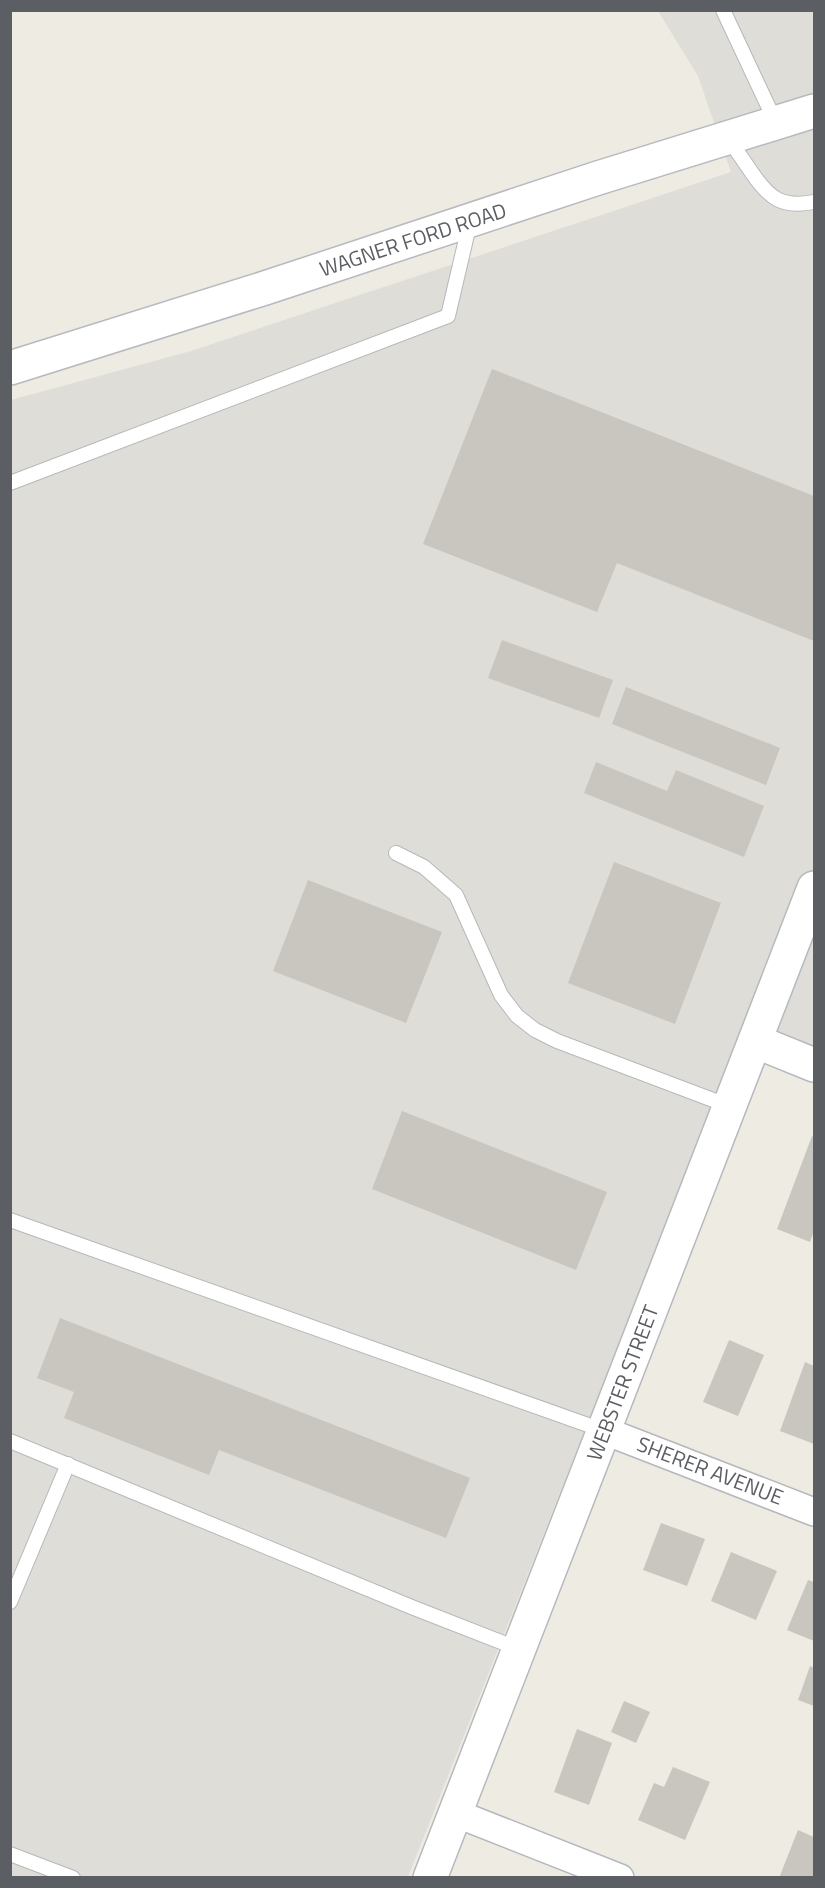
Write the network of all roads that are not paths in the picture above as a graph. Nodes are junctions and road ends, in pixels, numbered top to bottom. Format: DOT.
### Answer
graph roads {
  1 [pos="723,10"];
  2 [pos="814,111"];
  3 [pos="776,123"];
  4 [pos="728,138"];
  5 [pos="814,202"];
  6 [pos="471,220"];
  7 [pos="10,368"];
  8 [pos="10,483"];
  9 [pos="396,853"];
  10 [pos="814,888"];
  11 [pos="755,1041"];
  12 [pos="814,1065"];
  13 [pos="729,1106"];
  14 [pos="10,1220"];
  15 [pos="605,1431"];
  16 [pos="10,1441"];
  17 [pos="68,1464"];
  18 [pos="814,1512"];
  19 [pos="10,1602"];
  20 [pos="519,1649"];
  21 [pos="455,1813"];
  22 [pos="10,1854"];
  23 [pos="73,1878"];
  24 [pos="430,1878"];
  25 [pos="620,1878"];
  1 -- 3 [label="lane"];
  2 -- 3 [label="street, WAGNER FORD ROAD"];
  3 -- 4 [label="street, WAGNER FORD ROAD"];
  4 -- 5 [label="lane"];
  4 -- 6 [label="street, WAGNER FORD ROAD"];
  6 -- 7 [label="street, WAGNER FORD ROAD"];
  6 -- 8 [label="lane"];
  9 -- 13 [label="lane"];
  10 -- 11 [label="street, WEBSTER STREET"];
  11 -- 12 [label="street"];
  11 -- 13 [label="street, WEBSTER STREET"];
  13 -- 15 [label="street, WEBSTER STREET"];
  14 -- 15 [label="lane"];
  15 -- 18 [label="street, SHERER AVENUE"];
  15 -- 20 [label="street, WEBSTER STREET"];
  16 -- 17 [label="lane"];
  17 -- 19 [label="lane"];
  17 -- 20 [label="lane"];
  20 -- 21 [label="street, WEBSTER STREET"];
  21 -- 24 [label="street, WEBSTER STREET"];
  21 -- 25 [label="street"];
  22 -- 23 [label="lane"];
}
